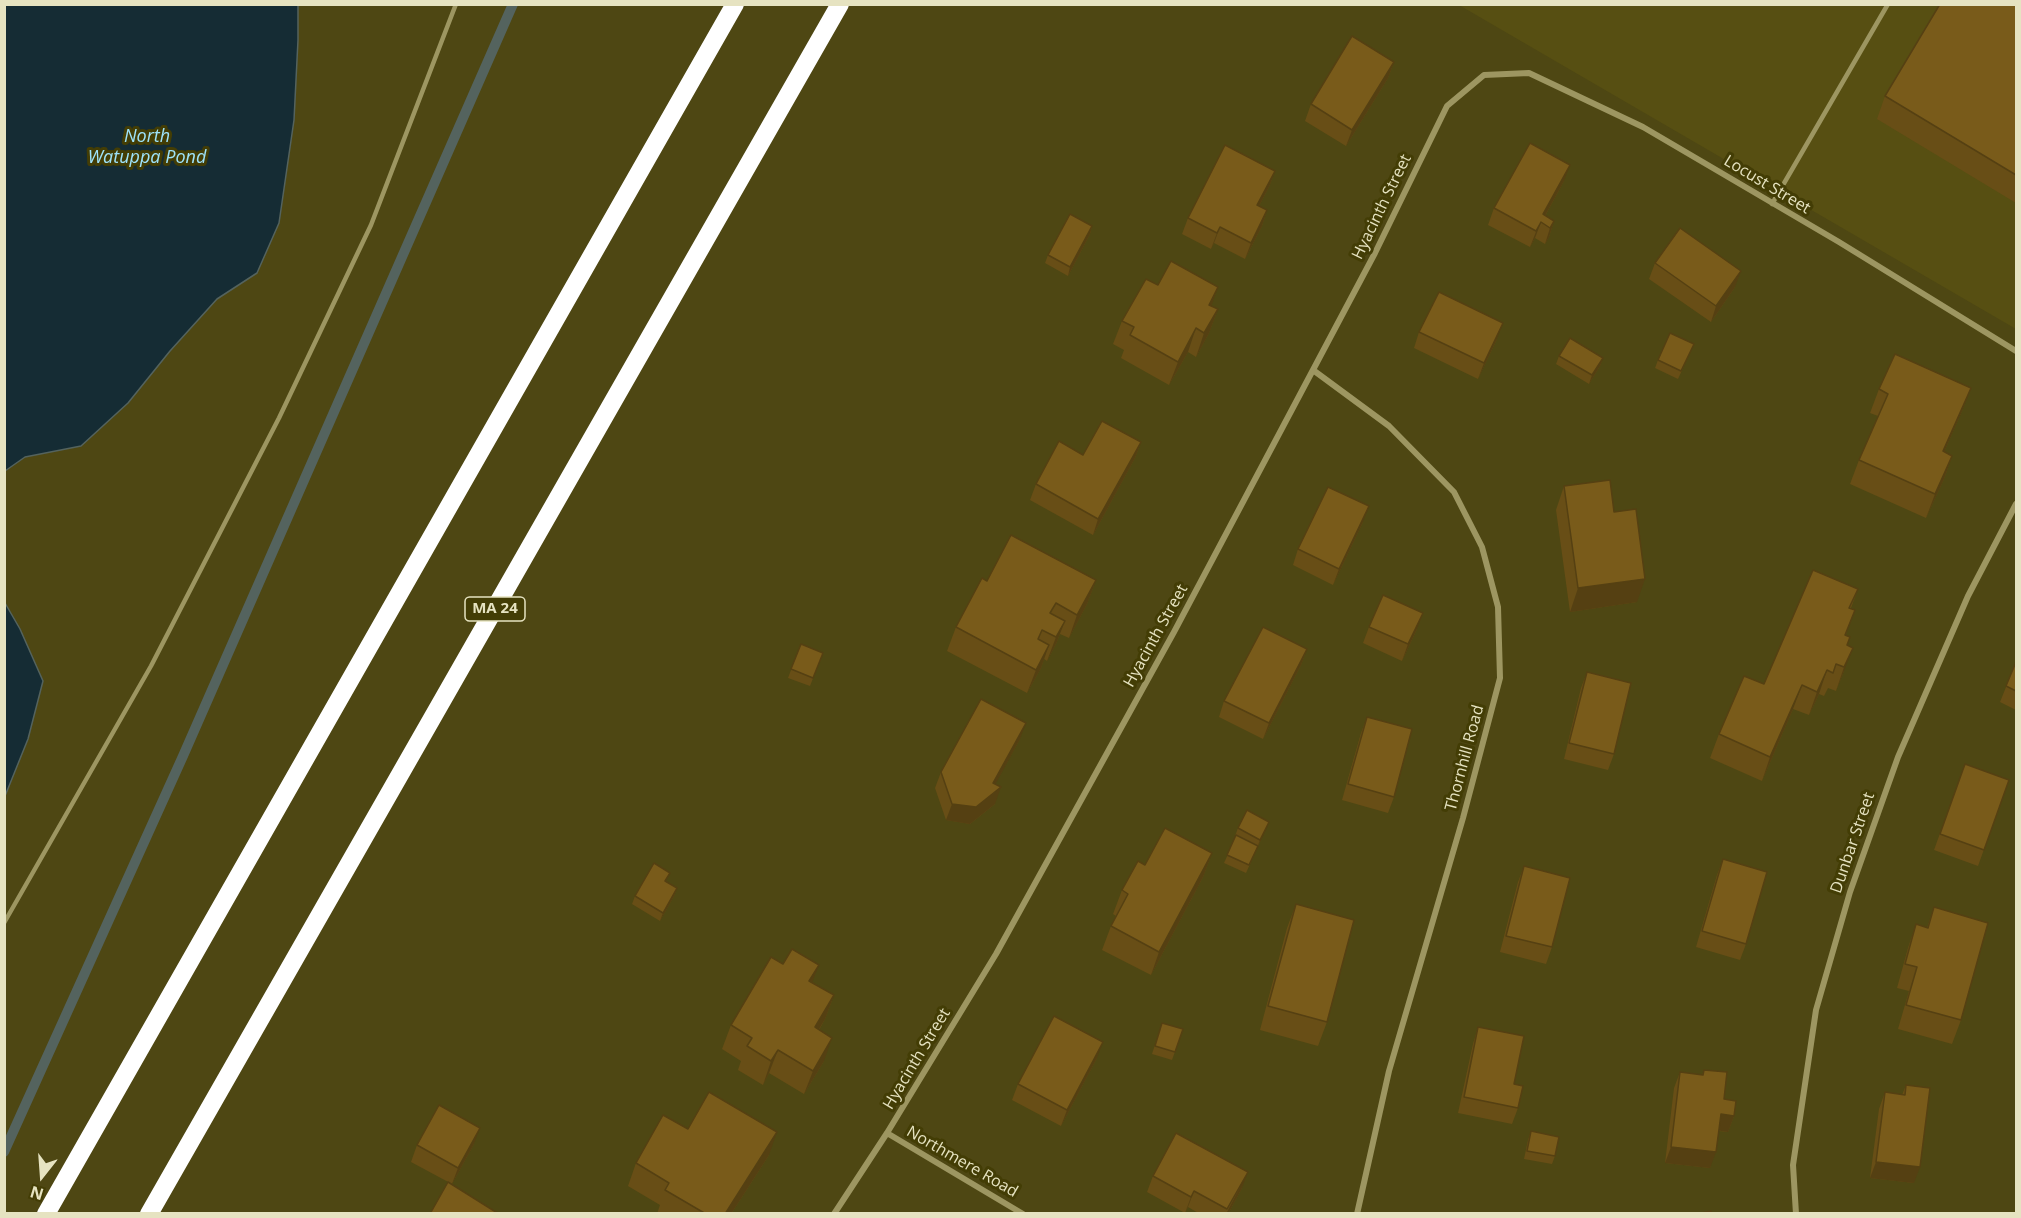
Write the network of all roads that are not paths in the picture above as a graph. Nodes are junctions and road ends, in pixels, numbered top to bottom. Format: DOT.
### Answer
graph roads {
  1 [pos="456,4"];
  2 [pos="735,4"];
  3 [pos="840,4"];
  4 [pos="1888,4"];
  5 [pos="1492,75"];
  6 [pos="1772,204"];
  7 [pos="2016,351"];
  8 [pos="1313,370"];
  9 [pos="2016,504"];
  10 [pos="4,923"];
  11 [pos="887,1133"];
  12 [pos="46,1214"];
  13 [pos="149,1214"];
  14 [pos="834,1214"];
  15 [pos="1023,1214"];
  16 [pos="1357,1214"];
  17 [pos="1796,1214"];
  1 -- 10 [label="lane"];
  2 -- 12 [label="highway"];
  3 -- 13 [label="highway, MA 24"];
  4 -- 6 [label="lane"];
  5 -- 6 [label="street, Locust Street"];
  5 -- 8 [label="street, Hyacinth Street"];
  6 -- 7 [label="street, Locust Street"];
  8 -- 11 [label="street, Hyacinth Street"];
  8 -- 16 [label="street, Thornhill Road"];
  9 -- 17 [label="street, Dunbar Street"];
  11 -- 14 [label="street, Hyacinth Street"];
  11 -- 15 [label="street, Northmere Road"];
}
